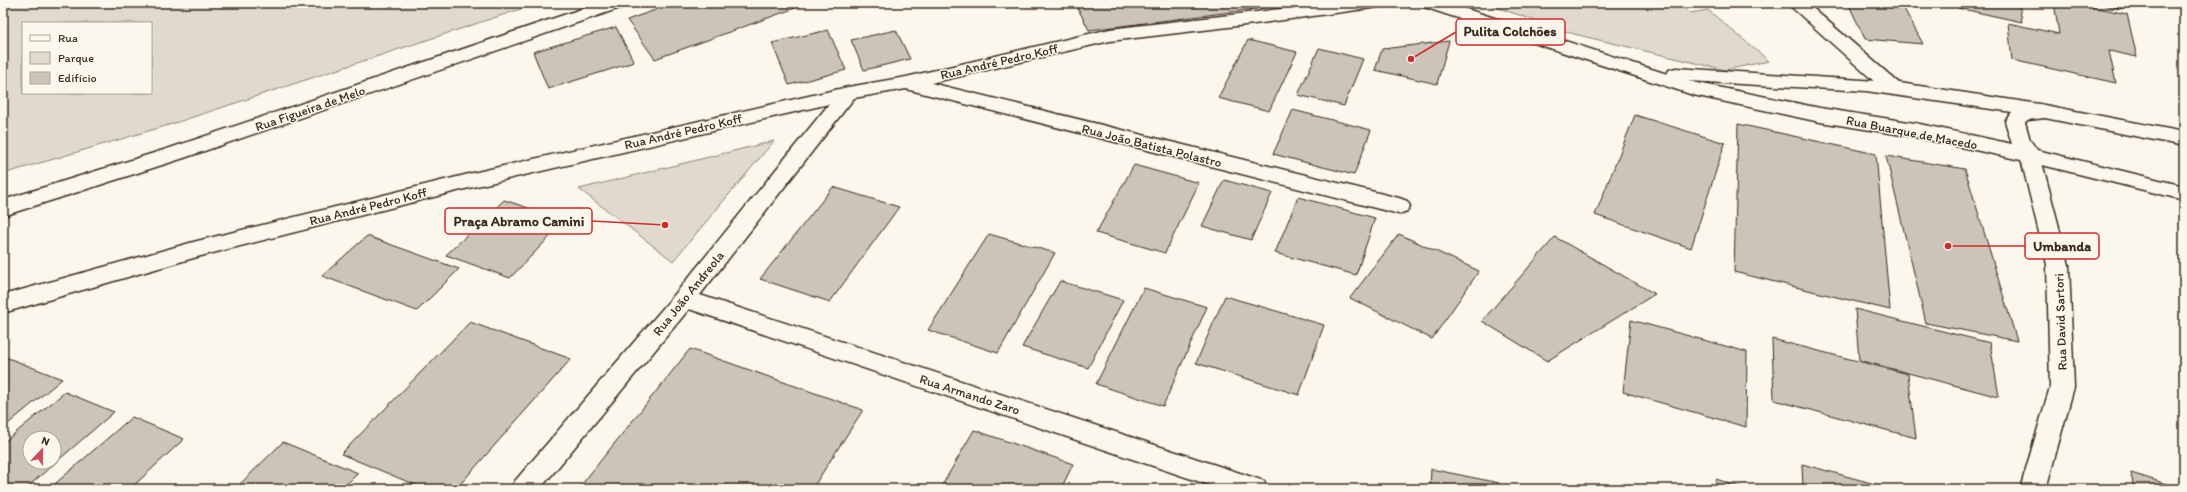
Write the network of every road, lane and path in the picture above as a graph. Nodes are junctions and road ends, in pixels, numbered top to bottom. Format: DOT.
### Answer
graph roads {
  1 [pos="616,3"];
  2 [pos="1372,3"];
  3 [pos="1430,3"];
  4 [pos="1796,3"];
  5 [pos="1640,72"];
  6 [pos="906,84"];
  7 [pos="1893,88"];
  8 [pos="848,93"];
  9 [pos="2054,111"];
  10 [pos="2184,139"];
  11 [pos="2030,155"];
  12 [pos="2184,193"];
  13 [pos="1399,206"];
  14 [pos="3,208"];
  15 [pos="684,299"];
  16 [pos="3,304"];
  17 [pos="524,489"];
  18 [pos="1255,489"];
  19 [pos="2033,489"];
  1 -- 14 [label="street, Rua Figueira de Melo"];
  2 -- 6 [label="street, Rua André Pedro Koff"];
  3 -- 5 [label="street, Rua Buarque de Macedo"];
  4 -- 7 [label="street"];
  5 -- 7 [label="street, Rua Buarque de Macedo"];
  5 -- 11 [label="street, Rua Buarque de Macedo"];
  6 -- 8 [label="street, Rua André Pedro Koff"];
  6 -- 13 [label="street, Rua João Batista Polastro"];
  7 -- 9 [label="street, Rua Buarque de Macedo"];
  8 -- 15 [label="street, Rua João Andreola"];
  8 -- 16 [label="street, Rua André Pedro Koff"];
  9 -- 10 [label="street, Rua Buarque de Macedo"];
  9 -- 11 [label="street, Rua David Sartori"];
  11 -- 12 [label="street, Rua Buarque de Macedo"];
  11 -- 19 [label="street, Rua David Sartori"];
  15 -- 17 [label="street, Rua João Andreola"];
  15 -- 18 [label="street, Rua Armando Zaro"];
}
